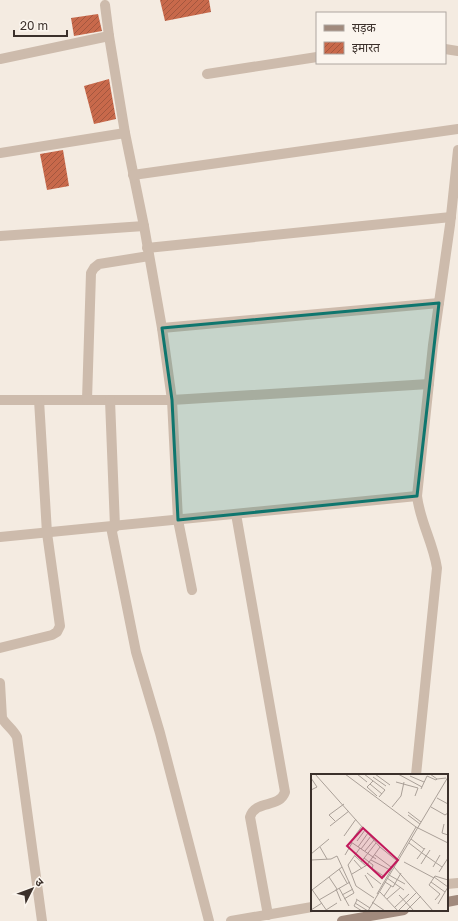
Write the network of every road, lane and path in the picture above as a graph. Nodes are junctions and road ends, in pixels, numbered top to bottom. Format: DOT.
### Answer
graph roads {
  1 [pos="105,5"];
  2 [pos="109,36"];
  3 [pos="446,49"];
  4 [pos="458,50"];
  5 [pos="316,57"];
  6 [pos="0,59"];
  7 [pos="207,74"];
  8 [pos="458,129"];
  9 [pos="125,133"];
  10 [pos="458,150"];
  11 [pos="0,153"];
  12 [pos="133,175"];
  13 [pos="451,217"];
  14 [pos="144,226"];
  15 [pos="0,236"];
  16 [pos="148,252"];
  17 [pos="439,303"];
  18 [pos="162,328"];
  19 [pos="429,384"];
  20 [pos="0,400"];
  21 [pos="39,400"];
  22 [pos="87,400"];
  23 [pos="110,400"];
  24 [pos="172,400"];
  25 [pos="417,496"];
  26 [pos="236,514"];
  27 [pos="178,520"];
  28 [pos="113,527"];
  29 [pos="47,533"];
  30 [pos="0,537"];
  31 [pos="192,590"];
  32 [pos="0,648"];
  33 [pos="0,683"];
  34 [pos="416,774"];
  35 [pos="458,883"];
  36 [pos="448,884"];
  37 [pos="458,900"];
  38 [pos="448,902"];
  39 [pos="311,907"];
  40 [pos="398,911"];
  41 [pos="268,915"];
  42 [pos="42,921"];
  43 [pos="209,921"];
  44 [pos="231,921"];
  45 [pos="342,921"];
  1 -- 2 [label="street"];
  2 -- 6 [label="street"];
  2 -- 9 [label="street"];
  3 -- 4 [label="street"];
  5 -- 7 [label="street"];
  8 -- 12 [label="street"];
  9 -- 11 [label="street"];
  9 -- 12 [label="street"];
  10 -- 13 [label="street"];
  12 -- 14 [label="street"];
  13 -- 16 [label="street"];
  13 -- 17 [label="street"];
  14 -- 15 [label="street"];
  14 -- 16 [label="street"];
  16 -- 18 [label="street"];
  16 -- 22 [label="street"];
  17 -- 18 [label="street"];
  17 -- 19 [label="street"];
  18 -- 24 [label="street"];
  19 -- 24 [label="street"];
  19 -- 25 [label="street"];
  20 -- 21 [label="street"];
  21 -- 22 [label="street"];
  21 -- 29 [label="street"];
  22 -- 23 [label="street"];
  23 -- 24 [label="street"];
  23 -- 28 [label="street"];
  24 -- 27 [label="street"];
  25 -- 26 [label="street"];
  25 -- 34 [label="street"];
  26 -- 27 [label="street"];
  26 -- 41 [label="street"];
  27 -- 28 [label="street"];
  27 -- 31 [label="street"];
  28 -- 29 [label="street"];
  28 -- 43 [label="street"];
  29 -- 30 [label="street"];
  29 -- 32 [label="street"];
  33 -- 42 [label="street"];
  35 -- 36 [label="street"];
  37 -- 38 [label="main road"];
  39 -- 41 [label="street"];
  40 -- 45 [label="main road"];
  41 -- 44 [label="street"];
}
